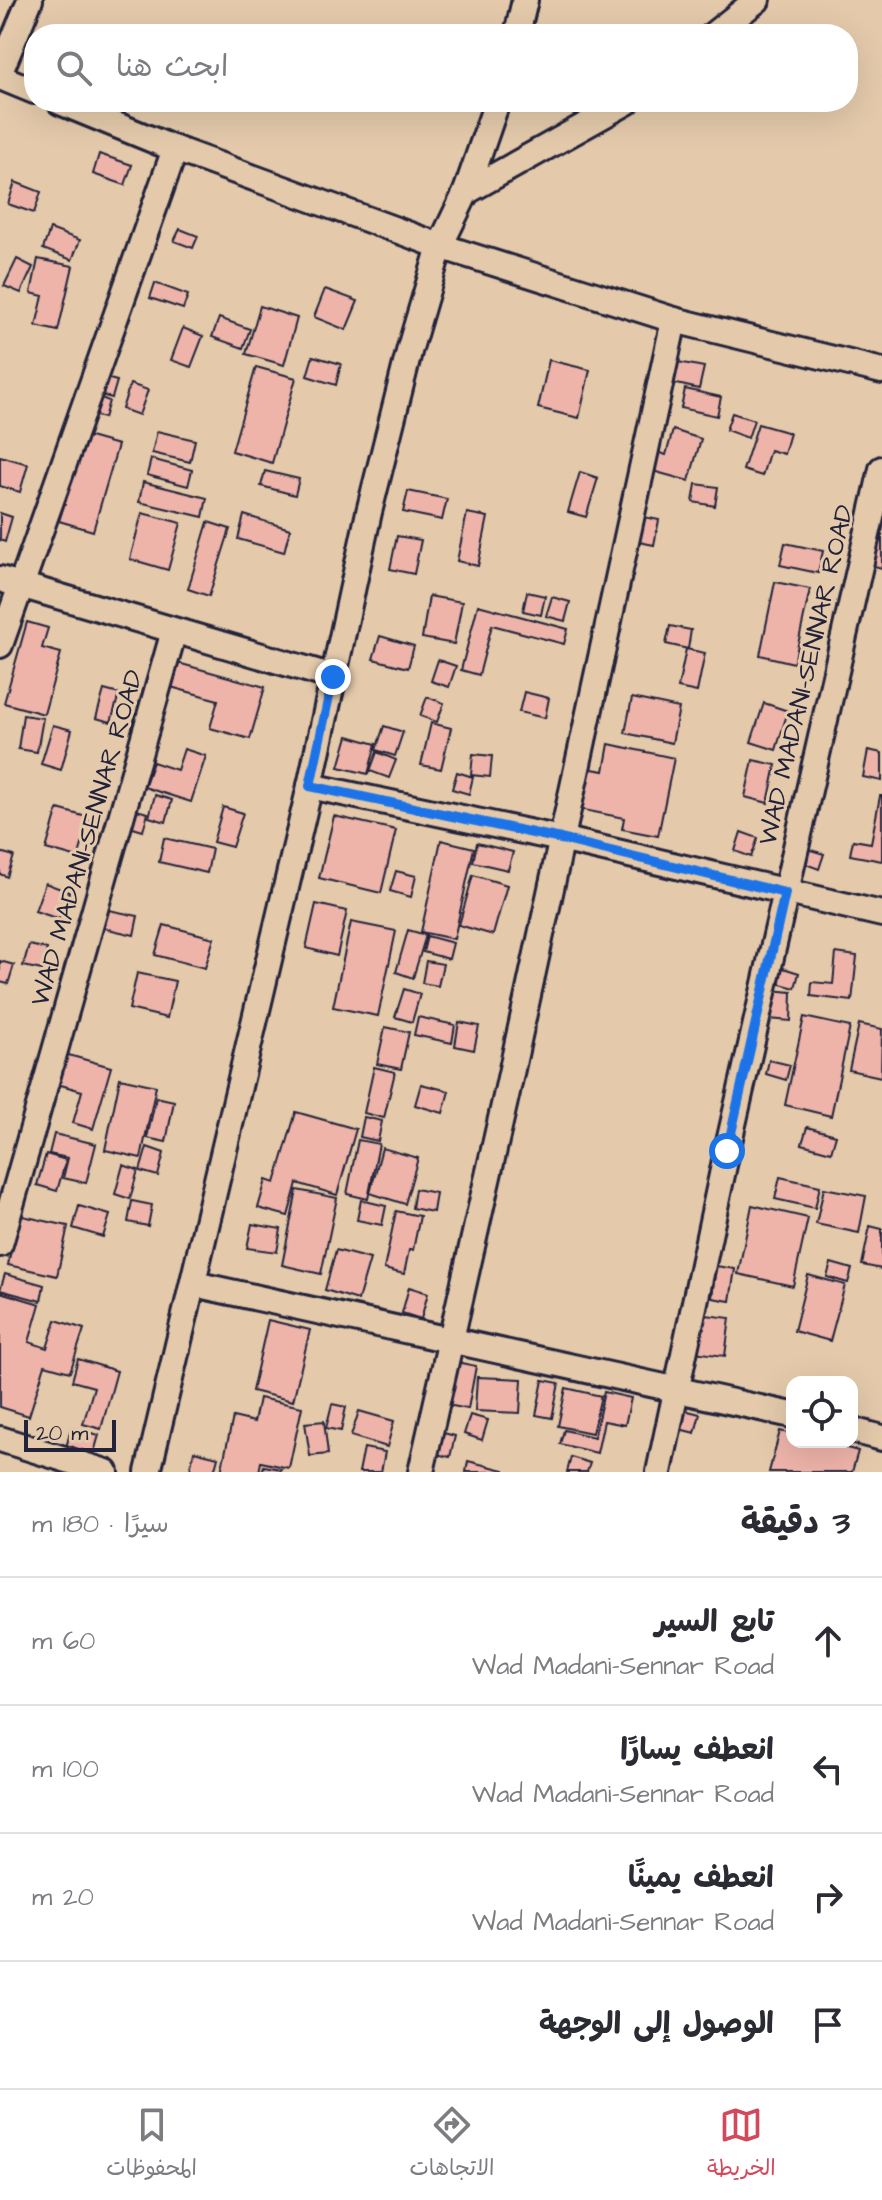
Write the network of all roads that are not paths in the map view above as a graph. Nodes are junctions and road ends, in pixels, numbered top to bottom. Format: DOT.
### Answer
graph roads {
  1 [pos="30,0"];
  2 [pos="525,0"];
  3 [pos="757,0"];
  4 [pos="519,24"];
  5 [pos="727,24"];
  6 [pos="0,74"];
  7 [pos="24,86"];
  8 [pos="84,112"];
  9 [pos="494,112"];
  10 [pos="609,112"];
  11 [pos="175,149"];
  12 [pos="466,192"];
  13 [pos="440,246"];
  14 [pos="674,320"];
  15 [pos="882,371"];
  16 [pos="882,469"];
  17 [pos="10,582"];
  18 [pos="174,631"];
  19 [pos="0,645"];
  20 [pos="333,677"];
  21 [pos="310,786"];
  22 [pos="561,839"];
  23 [pos="785,893"];
  24 [pos="882,914"];
  25 [pos="0,1244"];
  26 [pos="194,1284"];
  27 [pos="452,1341"];
  28 [pos="675,1389"];
  29 [pos="786,1414"];
  30 [pos="858,1432"];
  31 [pos="882,1438"];
  32 [pos="0,1439"];
  33 [pos="106,1472"];
  34 [pos="148,1472"];
  35 [pos="421,1472"];
  36 [pos="659,1472"];
  1 -- 6 [label="street"];
  2 -- 4 [label="street"];
  3 -- 5 [label="street"];
  6 -- 7 [label="street"];
  8 -- 11 [label="street"];
  9 -- 12 [label="street"];
  10 -- 12 [label="street"];
  11 -- 13 [label="street"];
  11 -- 17 [label="street"];
  12 -- 13 [label="street"];
  13 -- 14 [label="street"];
  13 -- 20 [label="street"];
  14 -- 15 [label="street"];
  14 -- 22 [label="street"];
  16 -- 23 [label="street, WAD MADANI-SENNAR ROAD"];
  17 -- 18 [label="street"];
  17 -- 19 [label="street"];
  18 -- 20 [label="street"];
  18 -- 25 [label="street, WAD MADANI-SENNAR ROAD"];
  20 -- 21 [label="street"];
  21 -- 22 [label="street"];
  21 -- 26 [label="street"];
  22 -- 23 [label="street"];
  22 -- 27 [label="street"];
  23 -- 24 [label="street"];
  23 -- 28 [label="street, WAD MADANI-SENNAR ROAD"];
  26 -- 27 [label="street"];
  26 -- 34 [label="street"];
  27 -- 28 [label="street"];
  27 -- 35 [label="street"];
  28 -- 29 [label="street"];
  28 -- 36 [label="street, WAD MADANI-SENNAR ROAD"];
  30 -- 31 [label="street"];
  32 -- 33 [label="street"];
}
